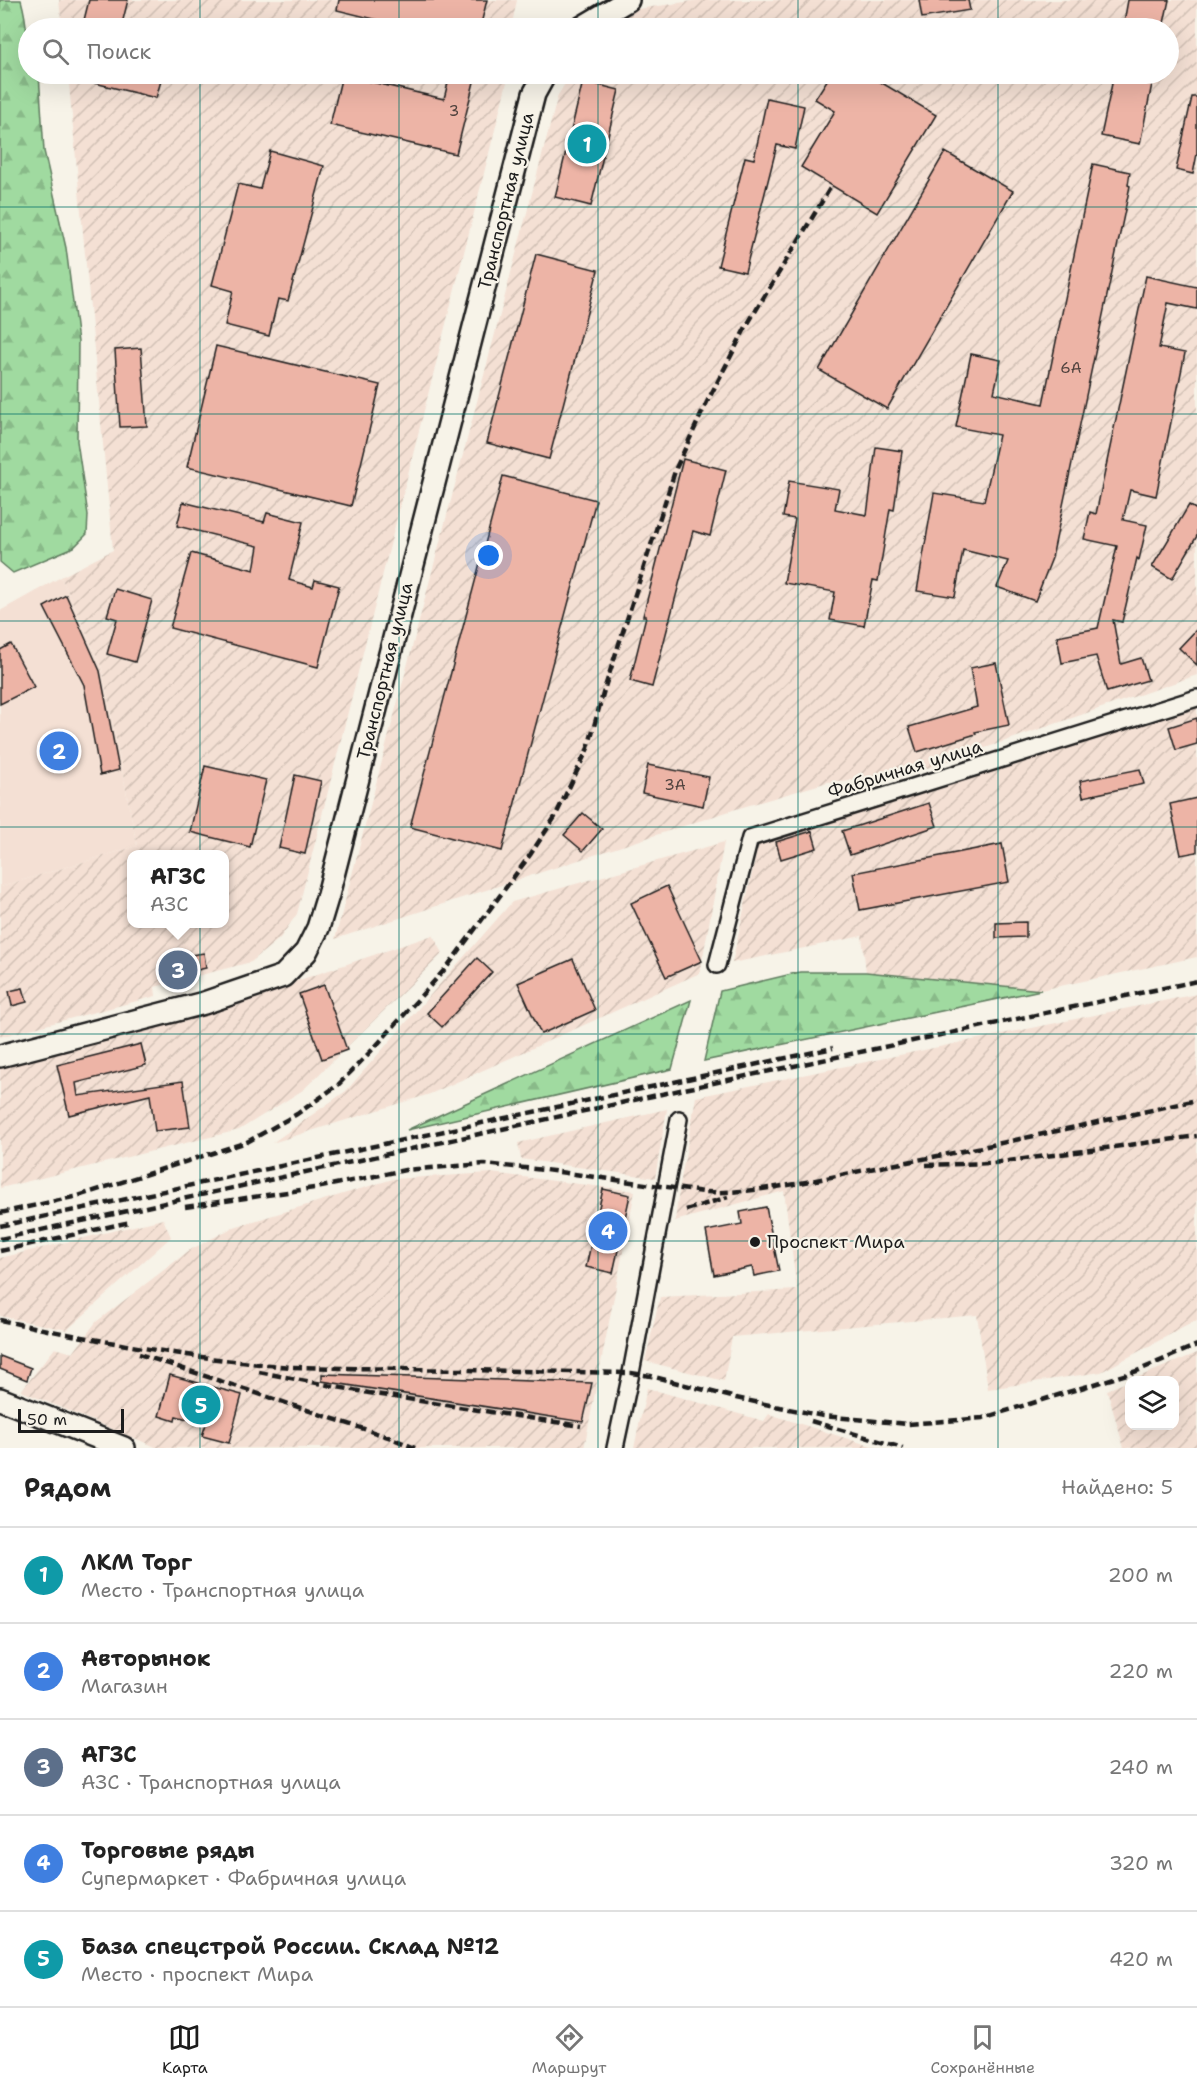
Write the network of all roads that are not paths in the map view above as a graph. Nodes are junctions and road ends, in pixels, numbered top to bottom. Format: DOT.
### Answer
graph roads {
  1 [pos="628,0"];
  2 [pos="598,18"];
  3 [pos="540,84"];
  4 [pos="1197,698"];
  5 [pos="717,965"];
  6 [pos="0,1056"];
  7 [pos="679,1119"];
  8 [pos="0,1399"];
  9 [pos="124,1448"];
  10 [pos="615,1448"];
  1 -- 2 [label="street"];
  3 -- 6 [label="street, Транспортная улица"];
  4 -- 5 [label="street, Фабричная улица"];
  7 -- 10 [label="street"];
  8 -- 9 [label="street"];
}
